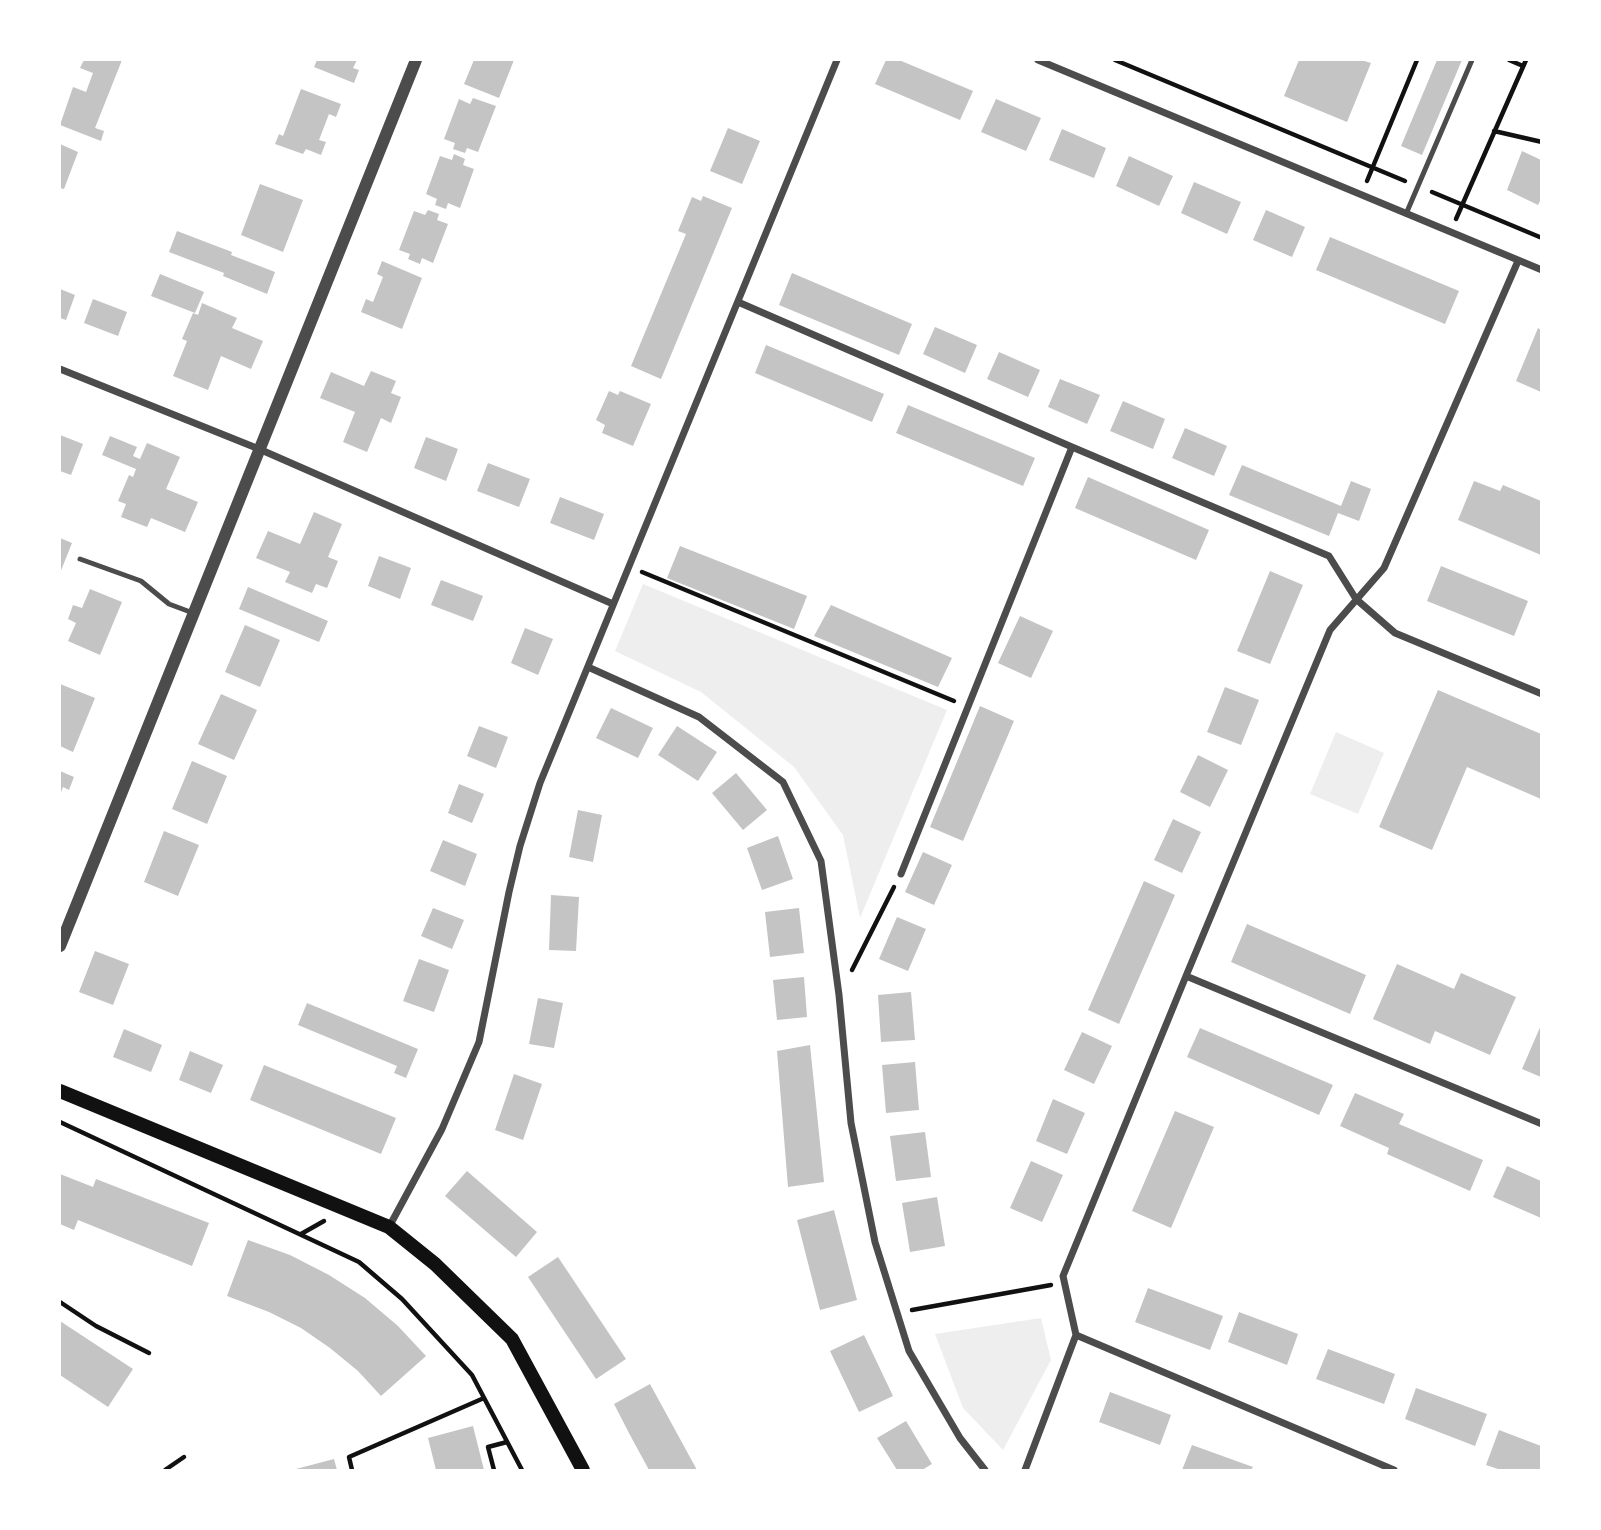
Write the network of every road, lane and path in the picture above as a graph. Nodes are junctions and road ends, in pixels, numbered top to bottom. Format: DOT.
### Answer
graph roads {
  1 [pos="416,60"];
  2 [pos="837,60"];
  3 [pos="1038,60"];
  4 [pos="1115,60"];
  5 [pos="1417,60"];
  6 [pos="1472,60"];
  7 [pos="1509,60"];
  8 [pos="1526,60"];
  9 [pos="1523,66"];
  10 [pos="1494,131"];
  11 [pos="1542,142"];
  12 [pos="1372,168"];
  13 [pos="1418,186"];
  14 [pos="1361,195"];
  15 [pos="1462,205"];
  16 [pos="1406,214"];
  17 [pos="1450,232"];
  18 [pos="1542,238"];
  19 [pos="1518,261"];
  20 [pos="1542,270"];
  21 [pos="738,302"];
  22 [pos="60,369"];
  23 [pos="1072,447"];
  24 [pos="259,449"];
  25 [pos="80,559"];
  26 [pos="629,567"];
  27 [pos="1356,599"];
  28 [pos="614,604"];
  29 [pos="192,613"];
  30 [pos="588,667"];
  31 [pos="1542,694"];
  32 [pos="968,707"];
  33 [pos="901,874"];
  34 [pos="60,946"];
  35 [pos="1186,976"];
  36 [pos="839,995"];
  37 [pos="60,1091"];
  38 [pos="60,1122"];
  39 [pos="1542,1124"];
  40 [pos="389,1227"];
  41 [pos="1065,1283"];
  42 [pos="60,1303"];
  43 [pos="897,1312"];
  44 [pos="1076,1335"];
  45 [pos="149,1353"];
  46 [pos="484,1398"];
  47 [pos="507,1442"];
  48 [pos="184,1458"];
  49 [pos="166,1471"];
  50 [pos="352,1471"];
  51 [pos="494,1471"];
  52 [pos="522,1471"];
  53 [pos="583,1471"];
  54 [pos="985,1471"];
  55 [pos="1025,1471"];
  56 [pos="1394,1471"];
  1 -- 24 [label="street"];
  2 -- 21 [label="street"];
  3 -- 14 [label="street"];
  4 -- 12 [label="path"];
  5 -- 12 [label="path"];
  6 -- 13 [label="lane"];
  7 -- 9 [label="path"];
  8 -- 9 [label="path"];
  9 -- 10 [label="path"];
  10 -- 11 [label="path"];
  10 -- 15 [label="path"];
  12 -- 13 [label="path"];
  12 -- 14 [label="path"];
  13 -- 15 [label="path"];
  13 -- 16 [label="lane"];
  14 -- 16 [label="street"];
  15 -- 17 [label="path"];
  15 -- 18 [label="path"];
  16 -- 17 [label="street"];
  17 -- 19 [label="street"];
  19 -- 20 [label="street"];
  19 -- 27 [label="street"];
  21 -- 23 [label="street"];
  21 -- 26 [label="street"];
  22 -- 24 [label="street"];
  23 -- 27 [label="street"];
  23 -- 32 [label="street"];
  24 -- 28 [label="street"];
  24 -- 29 [label="street"];
  25 -- 29 [label="lane"];
  26 -- 28 [label="street"];
  26 -- 32 [label="path"];
  27 -- 31 [label="street"];
  27 -- 35 [label="street"];
  28 -- 30 [label="street"];
  29 -- 34 [label="street"];
  30 -- 36 [label="street"];
  30 -- 40 [label="street"];
  32 -- 33 [label="street"];
  33 -- 36 [label="path"];
  35 -- 39 [label="street"];
  35 -- 41 [label="street"];
  36 -- 43 [label="street"];
  37 -- 40 [label="main road"];
  38 -- 46 [label="path"];
  40 -- 53 [label="main road"];
  41 -- 43 [label="path"];
  41 -- 44 [label="street"];
  42 -- 45 [label="path"];
  43 -- 54 [label="street"];
  44 -- 55 [label="street"];
  44 -- 56 [label="street"];
  46 -- 47 [label="path"];
  46 -- 50 [label="path"];
  47 -- 51 [label="path"];
  47 -- 52 [label="path"];
  48 -- 49 [label="path"];
}
